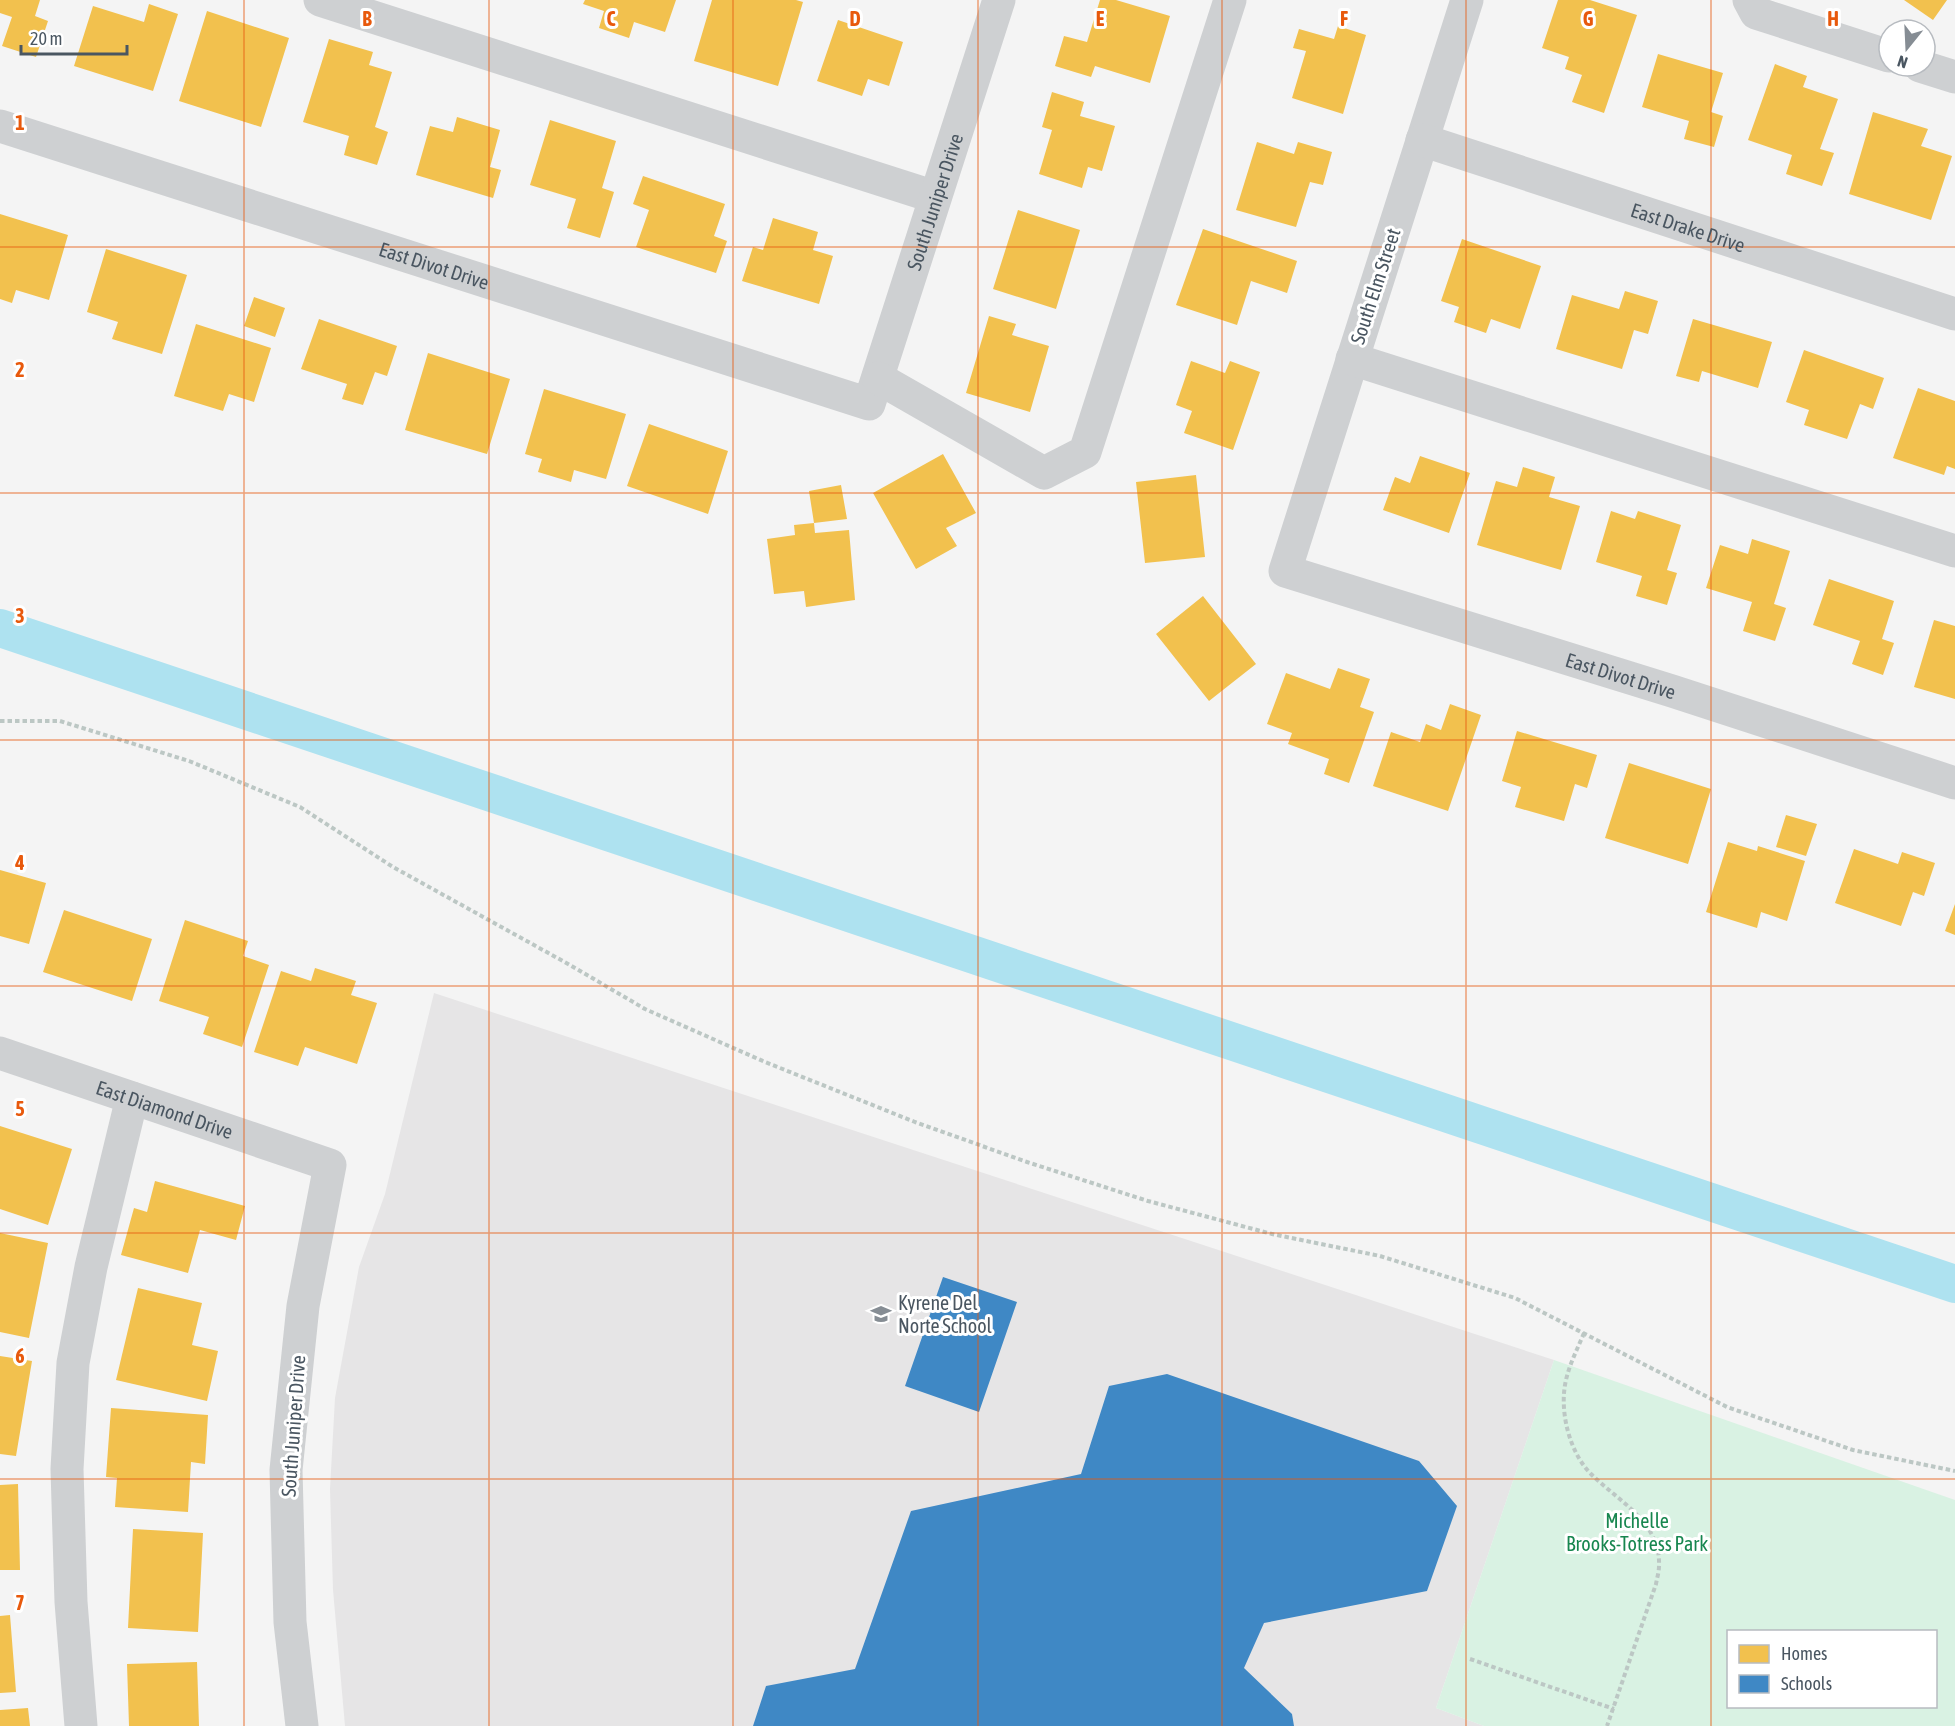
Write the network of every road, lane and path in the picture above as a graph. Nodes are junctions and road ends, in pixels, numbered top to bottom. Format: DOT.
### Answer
graph roads {
  1 [pos="320,0"];
  2 [pos="999,0"];
  3 [pos="1230,0"];
  4 [pos="1467,0"];
  5 [pos="1749,0"];
  6 [pos="1877,52"];
  7 [pos="1937,71"];
  8 [pos="1955,77"];
  9 [pos="0,126"];
  10 [pos="1422,140"];
  11 [pos="935,197"];
  12 [pos="1955,314"];
  13 [pos="1352,359"];
  14 [pos="873,391"];
  15 [pos="1955,551"];
  16 [pos="1285,571"];
  17 [pos="0,721"];
  18 [pos="1955,783"];
  19 [pos="0,1053"];
  20 [pos="132,1098"];
  21 [pos="330,1165"];
  22 [pos="1584,1334"];
  23 [pos="1955,1471"];
  24 [pos="1470,1659"];
  25 [pos="1614,1708"];
  26 [pos="81,1726"];
  27 [pos="302,1726"];
  28 [pos="1607,1726"];
  1 -- 11 [label="street"];
  2 -- 11 [label="street, South Juniper Drive"];
  3 -- 14 [label="street, East Divot Drive"];
  4 -- 10 [label="street, South Elm Street"];
  5 -- 6 [label="street"];
  7 -- 8 [label="street"];
  9 -- 14 [label="street, East Divot Drive"];
  10 -- 12 [label="street, East Drake Drive"];
  10 -- 13 [label="street, South Elm Street"];
  11 -- 14 [label="street, South Juniper Drive"];
  13 -- 15 [label="street"];
  13 -- 16 [label="street, South Elm Street"];
  16 -- 18 [label="street, East Divot Drive"];
  17 -- 22 [label="path"];
  19 -- 20 [label="street, East Diamond Drive"];
  20 -- 21 [label="street, East Diamond Drive"];
  20 -- 26 [label="street"];
  21 -- 27 [label="street, South Juniper Drive"];
  22 -- 23 [label="path"];
  22 -- 25 [label="path"];
  24 -- 25 [label="path"];
  25 -- 28 [label="path"];
}
